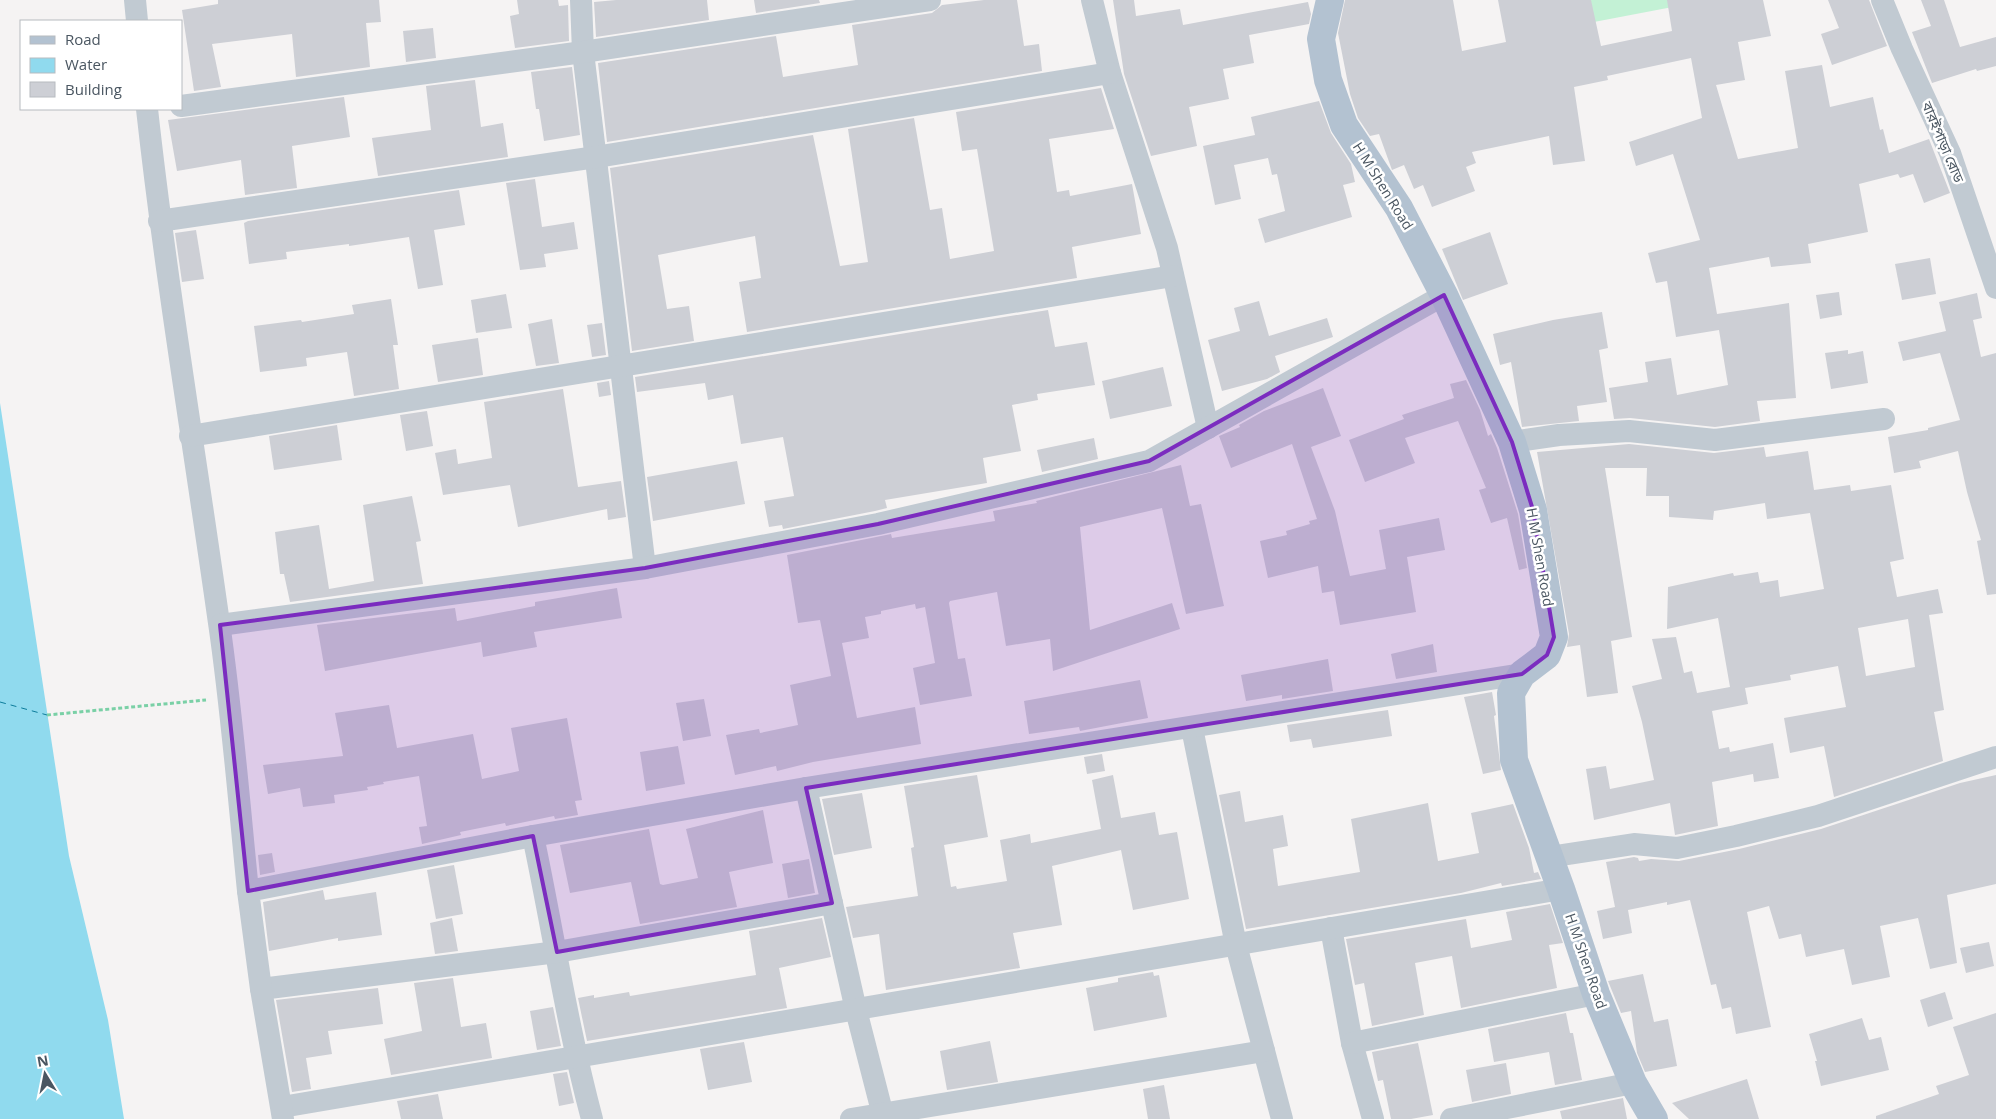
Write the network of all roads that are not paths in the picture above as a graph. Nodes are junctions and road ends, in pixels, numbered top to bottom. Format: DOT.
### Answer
graph roads {
  1 [pos="134,0"];
  2 [pos="580,0"];
  3 [pos="930,0"];
  4 [pos="1092,0"];
  5 [pos="1330,0"];
  6 [pos="1882,0"];
  7 [pos="137,20"];
  8 [pos="583,52"];
  9 [pos="1110,73"];
  10 [pos="182,106"];
  11 [pos="152,110"];
  12 [pos="596,157"];
  13 [pos="160,222"];
  14 [pos="1173,276"];
  15 [pos="1996,288"];
  16 [pos="1444,295"];
  17 [pos="621,366"];
  18 [pos="1884,419"];
  19 [pos="1208,428"];
  20 [pos="190,436"];
  21 [pos="1512,442"];
  22 [pos="644,568"];
  23 [pos="220,625"];
  24 [pos="1522,674"];
  25 [pos="1192,728"];
  26 [pos="1996,757"];
  27 [pos="806,788"];
  28 [pos="533,836"];
  29 [pos="1549,856"];
  30 [pos="1561,889"];
  31 [pos="248,891"];
  32 [pos="832,903"];
  33 [pos="1332,928"];
  34 [pos="1236,945"];
  35 [pos="557,952"];
  36 [pos="261,989"];
  37 [pos="1596,994"];
  38 [pos="856,1010"];
  39 [pos="1352,1043"];
  40 [pos="1264,1051"];
  41 [pos="575,1056"];
  42 [pos="1633,1083"];
  43 [pos="283,1113"];
  44 [pos="883,1117"];
  45 [pos="592,1119"];
  46 [pos="851,1119"];
  47 [pos="1282,1119"];
  48 [pos="1372,1119"];
  49 [pos="1451,1119"];
  50 [pos="1654,1119"];
  1 -- 7 [label="street"];
  2 -- 8 [label="street"];
  3 -- 8 [label="street"];
  4 -- 9 [label="street"];
  5 -- 16 [label="main road, H M Shen Road"];
  6 -- 15 [label="street, বারইপাড়া রোড"];
  8 -- 10 [label="street"];
  8 -- 12 [label="street"];
  9 -- 12 [label="street"];
  9 -- 14 [label="street"];
  11 -- 13 [label="street"];
  12 -- 13 [label="street"];
  12 -- 17 [label="street"];
  13 -- 20 [label="street"];
  14 -- 17 [label="street"];
  14 -- 19 [label="street"];
  16 -- 19 [label="street"];
  16 -- 21 [label="main road, H M Shen Road"];
  17 -- 20 [label="street"];
  17 -- 22 [label="street"];
  18 -- 21 [label="street"];
  19 -- 22 [label="street"];
  20 -- 23 [label="street"];
  21 -- 24 [label="main road, H M Shen Road"];
  22 -- 23 [label="street"];
  23 -- 31 [label="street"];
  24 -- 25 [label="street"];
  24 -- 29 [label="main road, H M Shen Road"];
  25 -- 27 [label="street"];
  25 -- 34 [label="street"];
  26 -- 29 [label="street"];
  27 -- 28 [label="street"];
  27 -- 32 [label="street"];
  28 -- 31 [label="street"];
  28 -- 35 [label="street"];
  29 -- 30 [label="main road, H M Shen Road"];
  30 -- 33 [label="street"];
  30 -- 37 [label="main road, H M Shen Road"];
  31 -- 36 [label="street"];
  32 -- 35 [label="street"];
  32 -- 38 [label="street"];
  33 -- 34 [label="street"];
  33 -- 39 [label="street"];
  34 -- 38 [label="street"];
  34 -- 40 [label="street"];
  35 -- 36 [label="street"];
  35 -- 41 [label="street"];
  36 -- 43 [label="street"];
  37 -- 39 [label="street"];
  37 -- 42 [label="main road, H M Shen Road"];
  38 -- 41 [label="street"];
  38 -- 44 [label="street"];
  39 -- 48 [label="street"];
  40 -- 44 [label="street"];
  40 -- 47 [label="street"];
  41 -- 43 [label="street"];
  41 -- 45 [label="street"];
  42 -- 49 [label="street"];
  42 -- 50 [label="main road, H M Shen Road"];
  44 -- 46 [label="street"];
}
